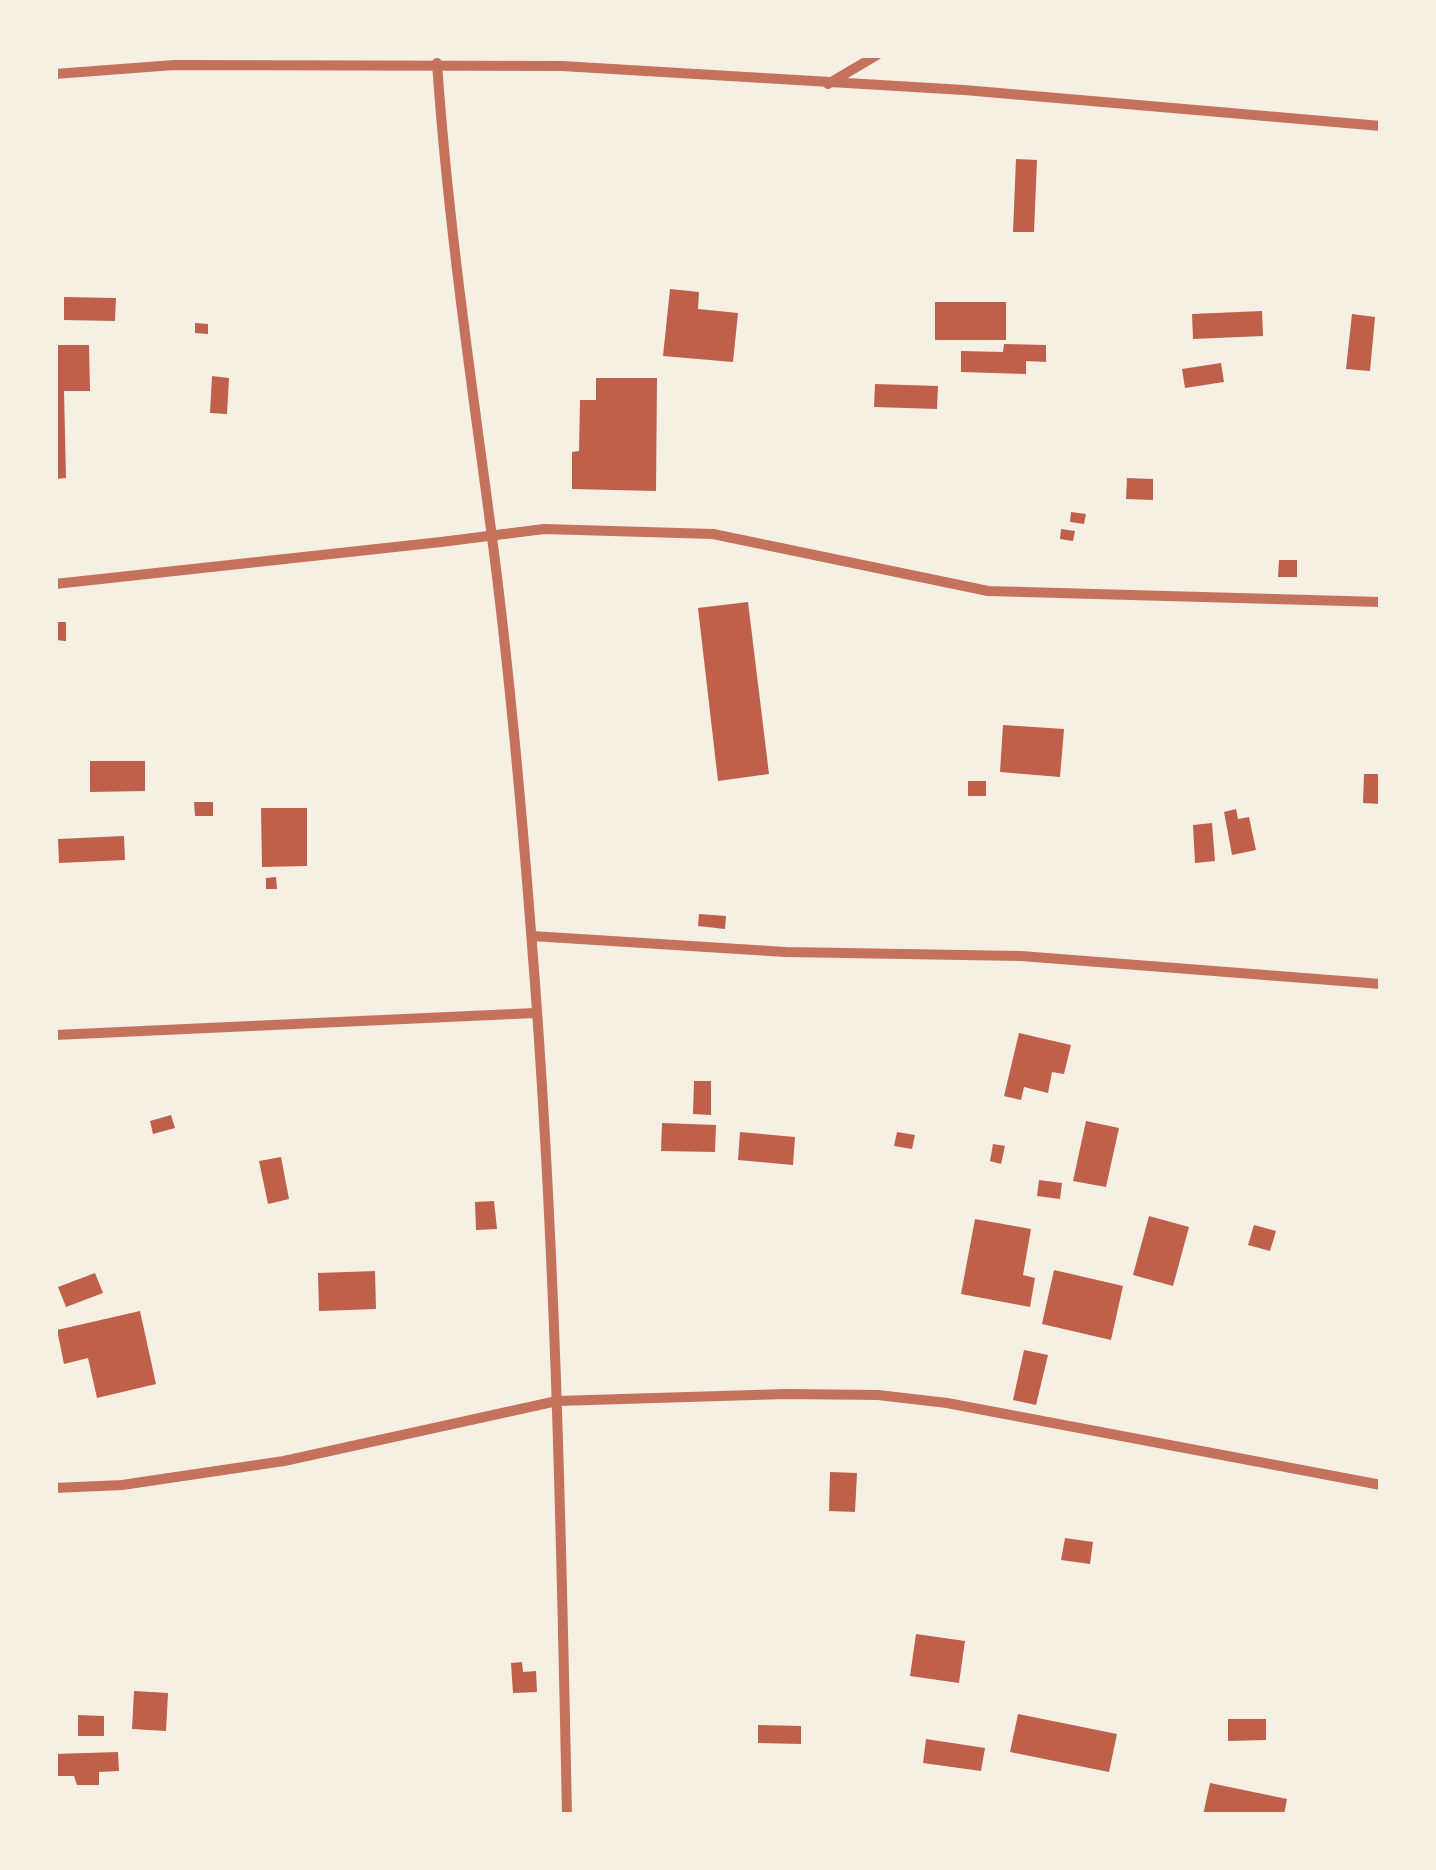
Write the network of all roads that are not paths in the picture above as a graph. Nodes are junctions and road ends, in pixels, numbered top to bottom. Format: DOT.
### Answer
graph roads {
  1 [pos="569,55"];
  2 [pos="877,55"];
  3 [pos="175,60"];
  4 [pos="437,63"];
  5 [pos="562,66"];
  6 [pos="55,74"];
  7 [pos="828,85"];
  8 [pos="1381,126"];
  9 [pos="492,532"];
  10 [pos="55,584"];
  11 [pos="1381,602"];
  12 [pos="532,936"];
  13 [pos="1381,984"];
  14 [pos="535,1014"];
  15 [pos="55,1034"];
  16 [pos="557,1401"];
  17 [pos="1381,1485"];
  18 [pos="55,1488"];
  19 [pos="568,1815"];
  1 -- 5 [label="street"];
  2 -- 7 [label="street"];
  3 -- 4 [label="street"];
  3 -- 6 [label="street"];
  4 -- 5 [label="street"];
  4 -- 9 [label="street"];
  5 -- 7 [label="street"];
  7 -- 8 [label="street"];
  9 -- 10 [label="street"];
  9 -- 11 [label="street"];
  9 -- 12 [label="street"];
  12 -- 13 [label="street"];
  12 -- 14 [label="street"];
  14 -- 15 [label="street"];
  14 -- 16 [label="street"];
  16 -- 17 [label="street"];
  16 -- 18 [label="street"];
  16 -- 19 [label="street"];
}
